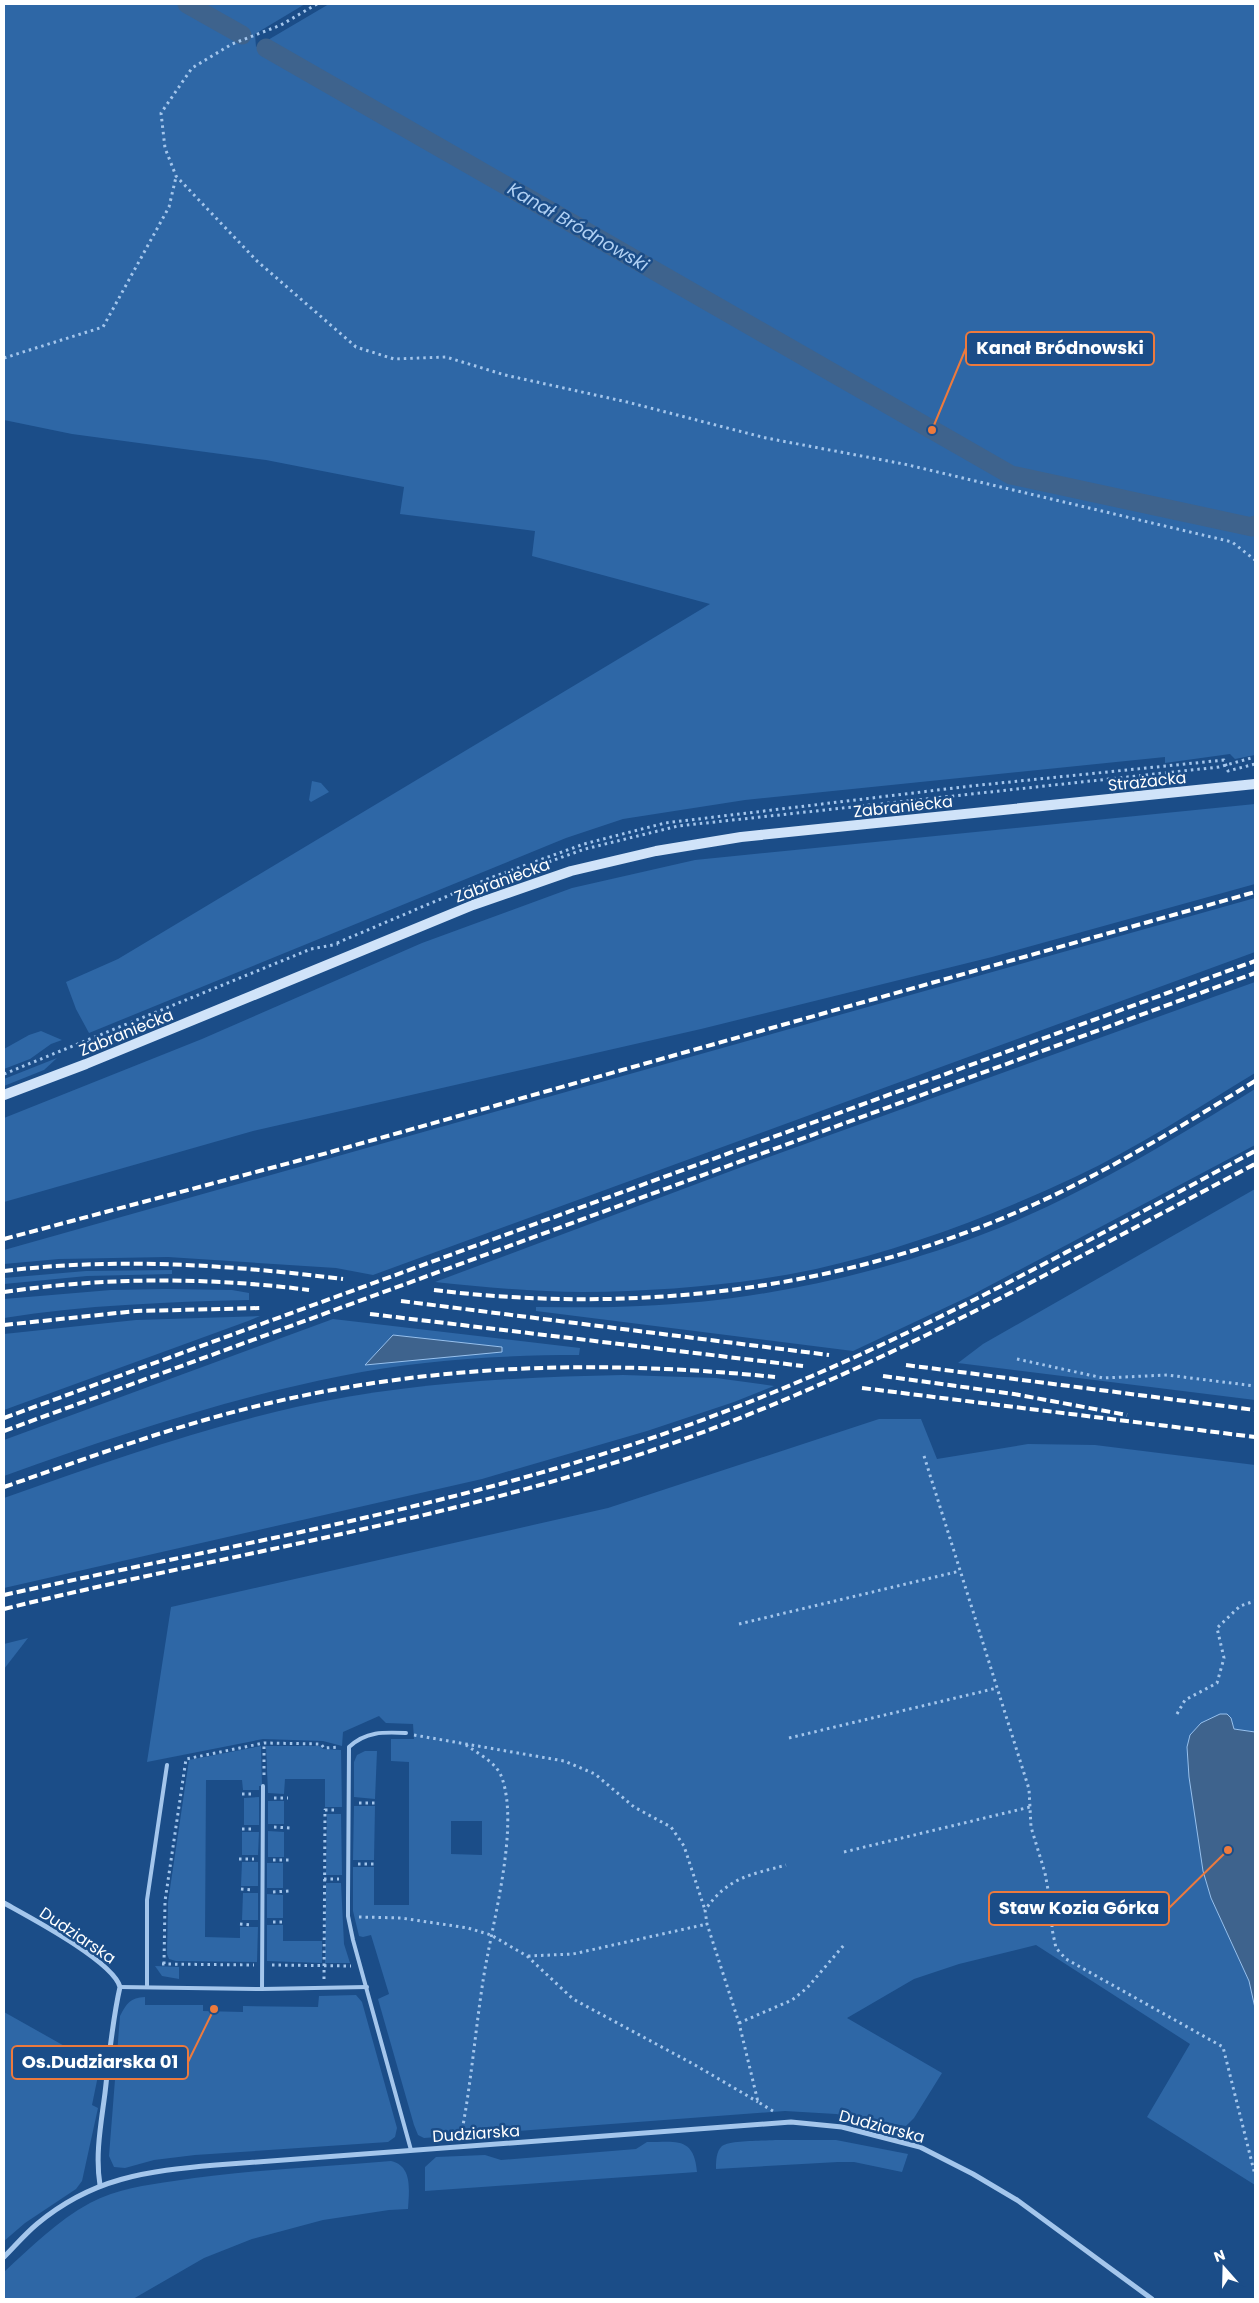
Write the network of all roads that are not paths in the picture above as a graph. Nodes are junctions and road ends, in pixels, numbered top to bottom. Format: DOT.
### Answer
graph roads {
  1 [pos="1255,784"];
  2 [pos="1041,807"];
  3 [pos="4,1095"];
  4 [pos="406,1733"];
  5 [pos="167,1765"];
  6 [pos="264,1786"];
  7 [pos="4,1903"];
  8 [pos="147,1986"];
  9 [pos="120,1987"];
  10 [pos="367,1987"];
  11 [pos="262,1989"];
  12 [pos="411,2150"];
  13 [pos="100,2185"];
  14 [pos="4,2257"];
  15 [pos="1152,2299"];
  1 -- 2 [label="main road, Strażacka"];
  2 -- 3 [label="main road, Zabraniecka"];
  4 -- 10 [label="lane"];
  5 -- 8 [label="lane"];
  6 -- 11 [label="lane"];
  7 -- 9 [label="street, Dudziarska"];
  8 -- 9 [label="lane"];
  8 -- 11 [label="lane"];
  9 -- 13 [label="street, Dudziarska"];
  10 -- 11 [label="lane"];
  10 -- 12 [label="lane"];
  12 -- 13 [label="street, Dudziarska"];
  12 -- 15 [label="street, Dudziarska"];
  13 -- 14 [label="street"];
}
